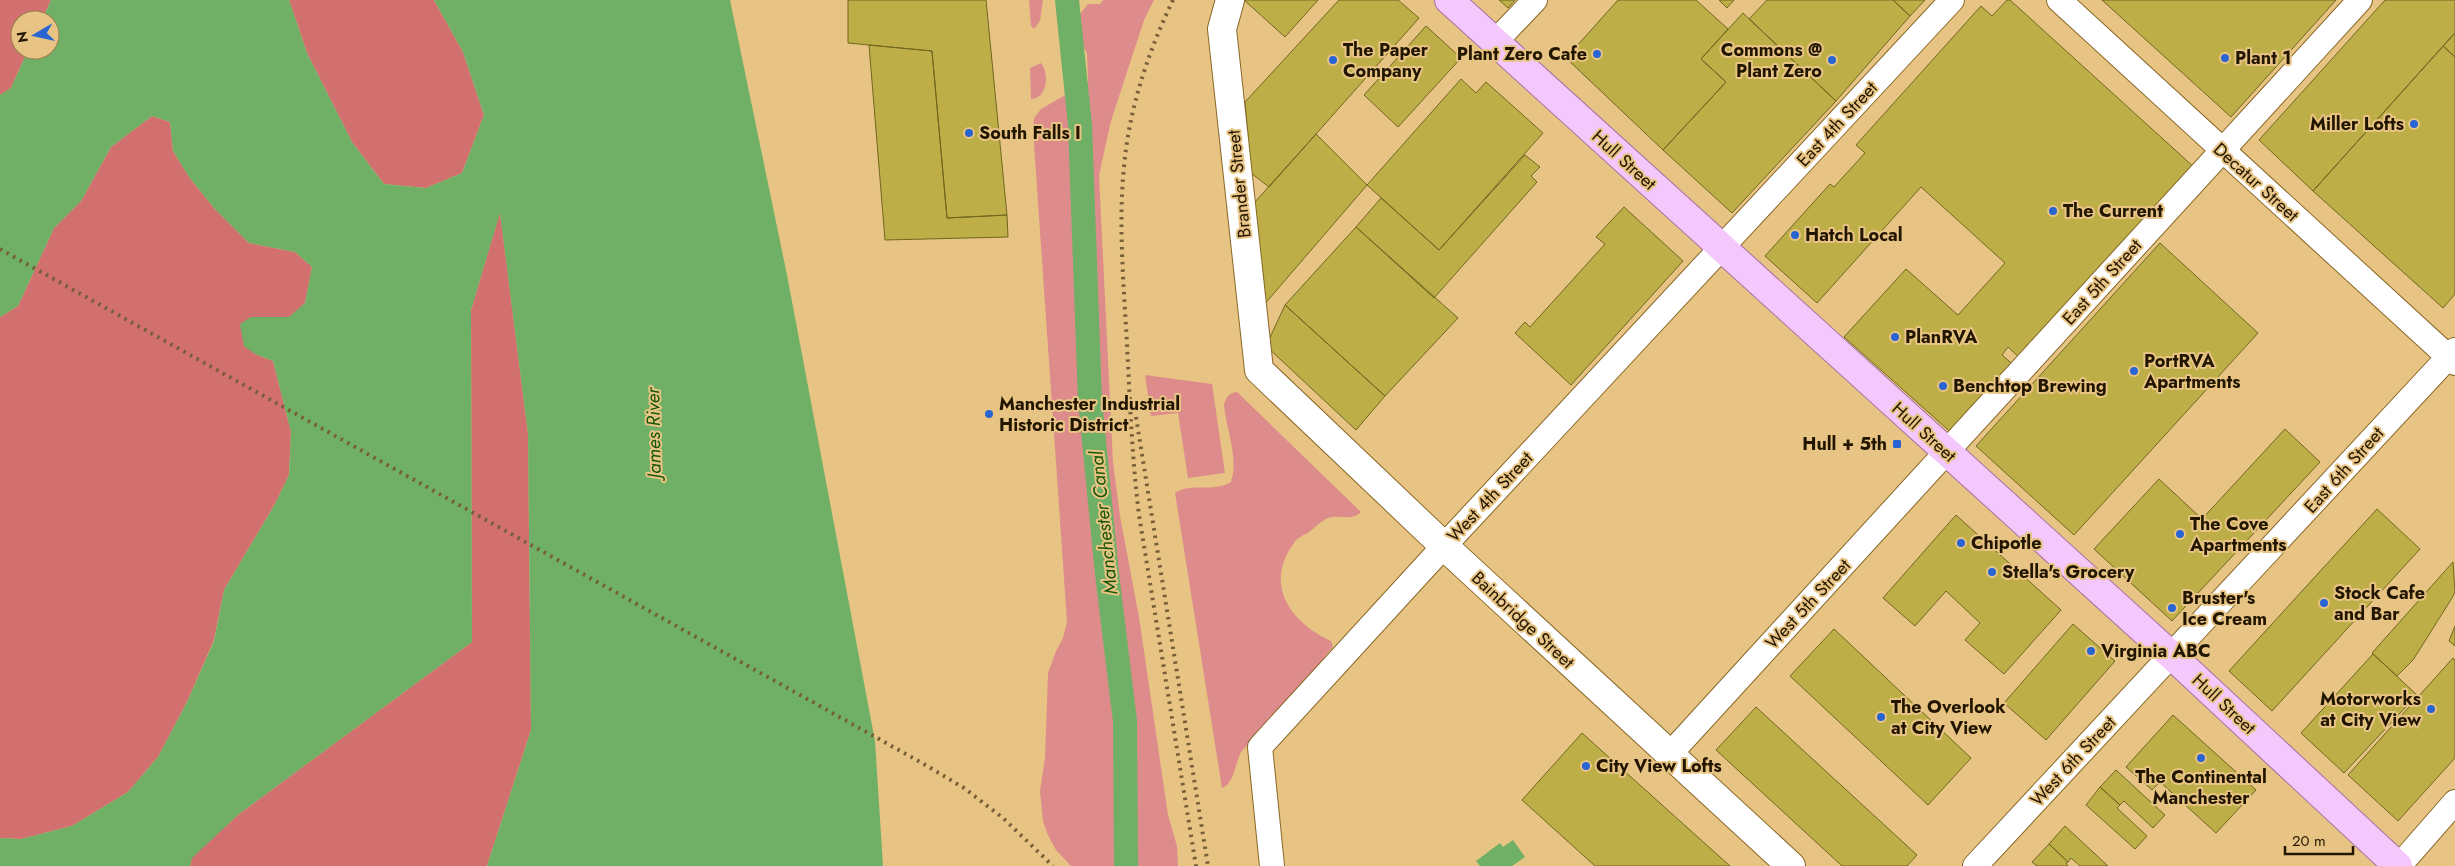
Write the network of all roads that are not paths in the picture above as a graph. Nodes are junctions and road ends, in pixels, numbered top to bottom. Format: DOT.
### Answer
graph roads {
  1 [pos="1230,0"];
  2 [pos="1448,0"];
  3 [pos="1535,0"];
  4 [pos="1952,0"];
  5 [pos="2059,0"];
  6 [pos="2360,0"];
  7 [pos="1495,42"];
  8 [pos="2221,151"];
  9 [pos="1721,248"];
  10 [pos="2453,357"];
  11 [pos="1259,370"];
  12 [pos="1947,454"];
  13 [pos="1444,546"];
  14 [pos="2172,656"];
  15 [pos="1670,754"];
  16 [pos="2455,802"];
  17 [pos="1272,866"];
  18 [pos="1792,866"];
  19 [pos="1975,866"];
  20 [pos="2399,866"];
  1 -- 11 [label="street, Brander Street"];
  2 -- 7 [label="main road, Hull Street"];
  3 -- 7 [label="street"];
  4 -- 9 [label="street, East 4th Street"];
  5 -- 8 [label="street, Decatur Street"];
  6 -- 8 [label="street, East 5th Street"];
  7 -- 9 [label="main road, Hull Street"];
  8 -- 10 [label="street, Decatur Street"];
  8 -- 12 [label="street, East 5th Street"];
  9 -- 12 [label="main road, Hull Street"];
  9 -- 13 [label="street, West 4th Street"];
  10 -- 14 [label="street, East 6th Street"];
  11 -- 13 [label="street, Bainbridge Street"];
  12 -- 14 [label="main road, Hull Street"];
  12 -- 15 [label="street, West 5th Street"];
  13 -- 15 [label="street, Bainbridge Street"];
  13 -- 17 [label="street, West 4th Street"];
  14 -- 19 [label="street, West 6th Street"];
  14 -- 20 [label="main road, Hull Street"];
  15 -- 18 [label="street, Bainbridge Street"];
  16 -- 20 [label="street"];
}
